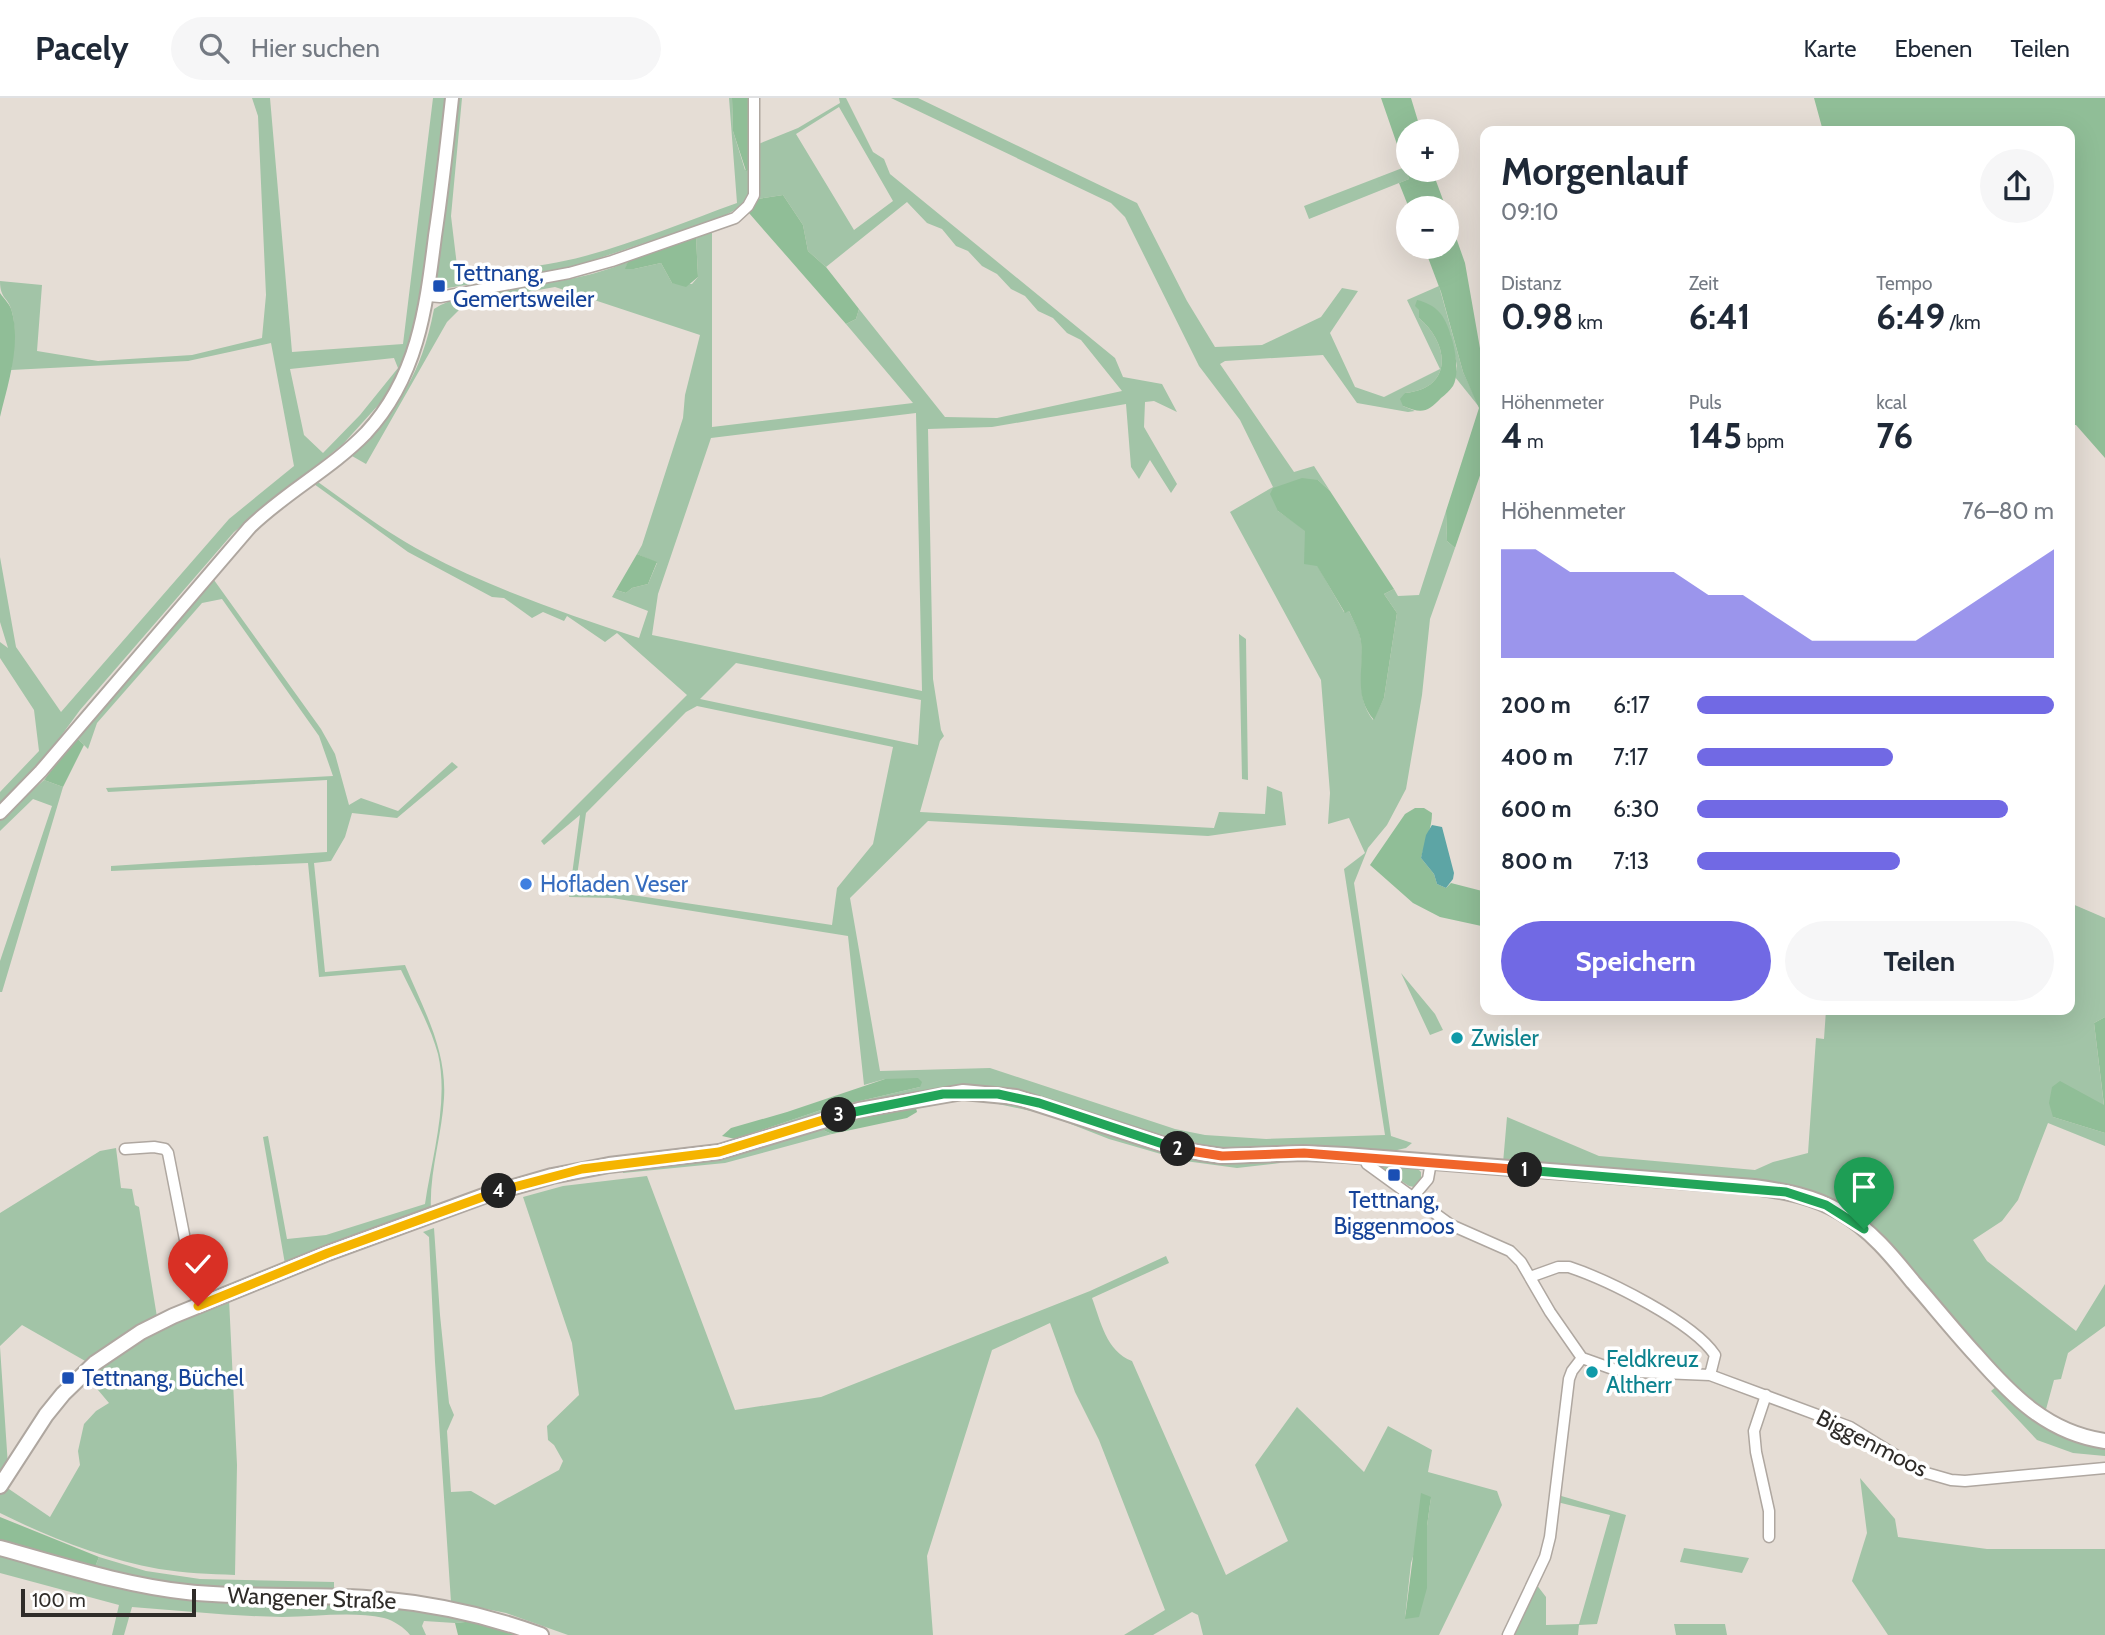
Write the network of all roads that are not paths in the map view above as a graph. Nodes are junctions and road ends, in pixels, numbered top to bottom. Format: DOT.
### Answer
graph roads {
  1 [pos="452,98"];
  2 [pos="754,98"];
  3 [pos="428,296"];
  4 [pos="0,813"];
  5 [pos="125,1149"];
  6 [pos="1364,1157"];
  7 [pos="1431,1162"];
  8 [pos="1412,1198"];
  9 [pos="1530,1277"];
  10 [pos="198,1306"];
  11 [pos="1583,1358"];
  12 [pos="1710,1375"];
  13 [pos="1766,1395"];
  14 [pos="2105,1441"];
  15 [pos="2105,1468"];
  16 [pos="0,1486"];
  17 [pos="1769,1537"];
  18 [pos="0,1548"];
  19 [pos="541,1635"];
  20 [pos="1508,1635"];
  1 -- 3 [label="street"];
  2 -- 3 [label="street"];
  3 -- 4 [label="street"];
  5 -- 10 [label="street"];
  6 -- 7 [label="main road"];
  6 -- 8 [label="street"];
  6 -- 10 [label="main road"];
  7 -- 8 [label="street"];
  7 -- 14 [label="main road"];
  8 -- 9 [label="street"];
  9 -- 11 [label="street"];
  9 -- 12 [label="street"];
  10 -- 16 [label="main road"];
  11 -- 12 [label="street, Biggenmoos"];
  11 -- 20 [label="street"];
  12 -- 13 [label="street, Biggenmoos"];
  13 -- 15 [label="street, Biggenmoos"];
  13 -- 17 [label="street"];
  18 -- 19 [label="main road, Wangener Straße"];
}
